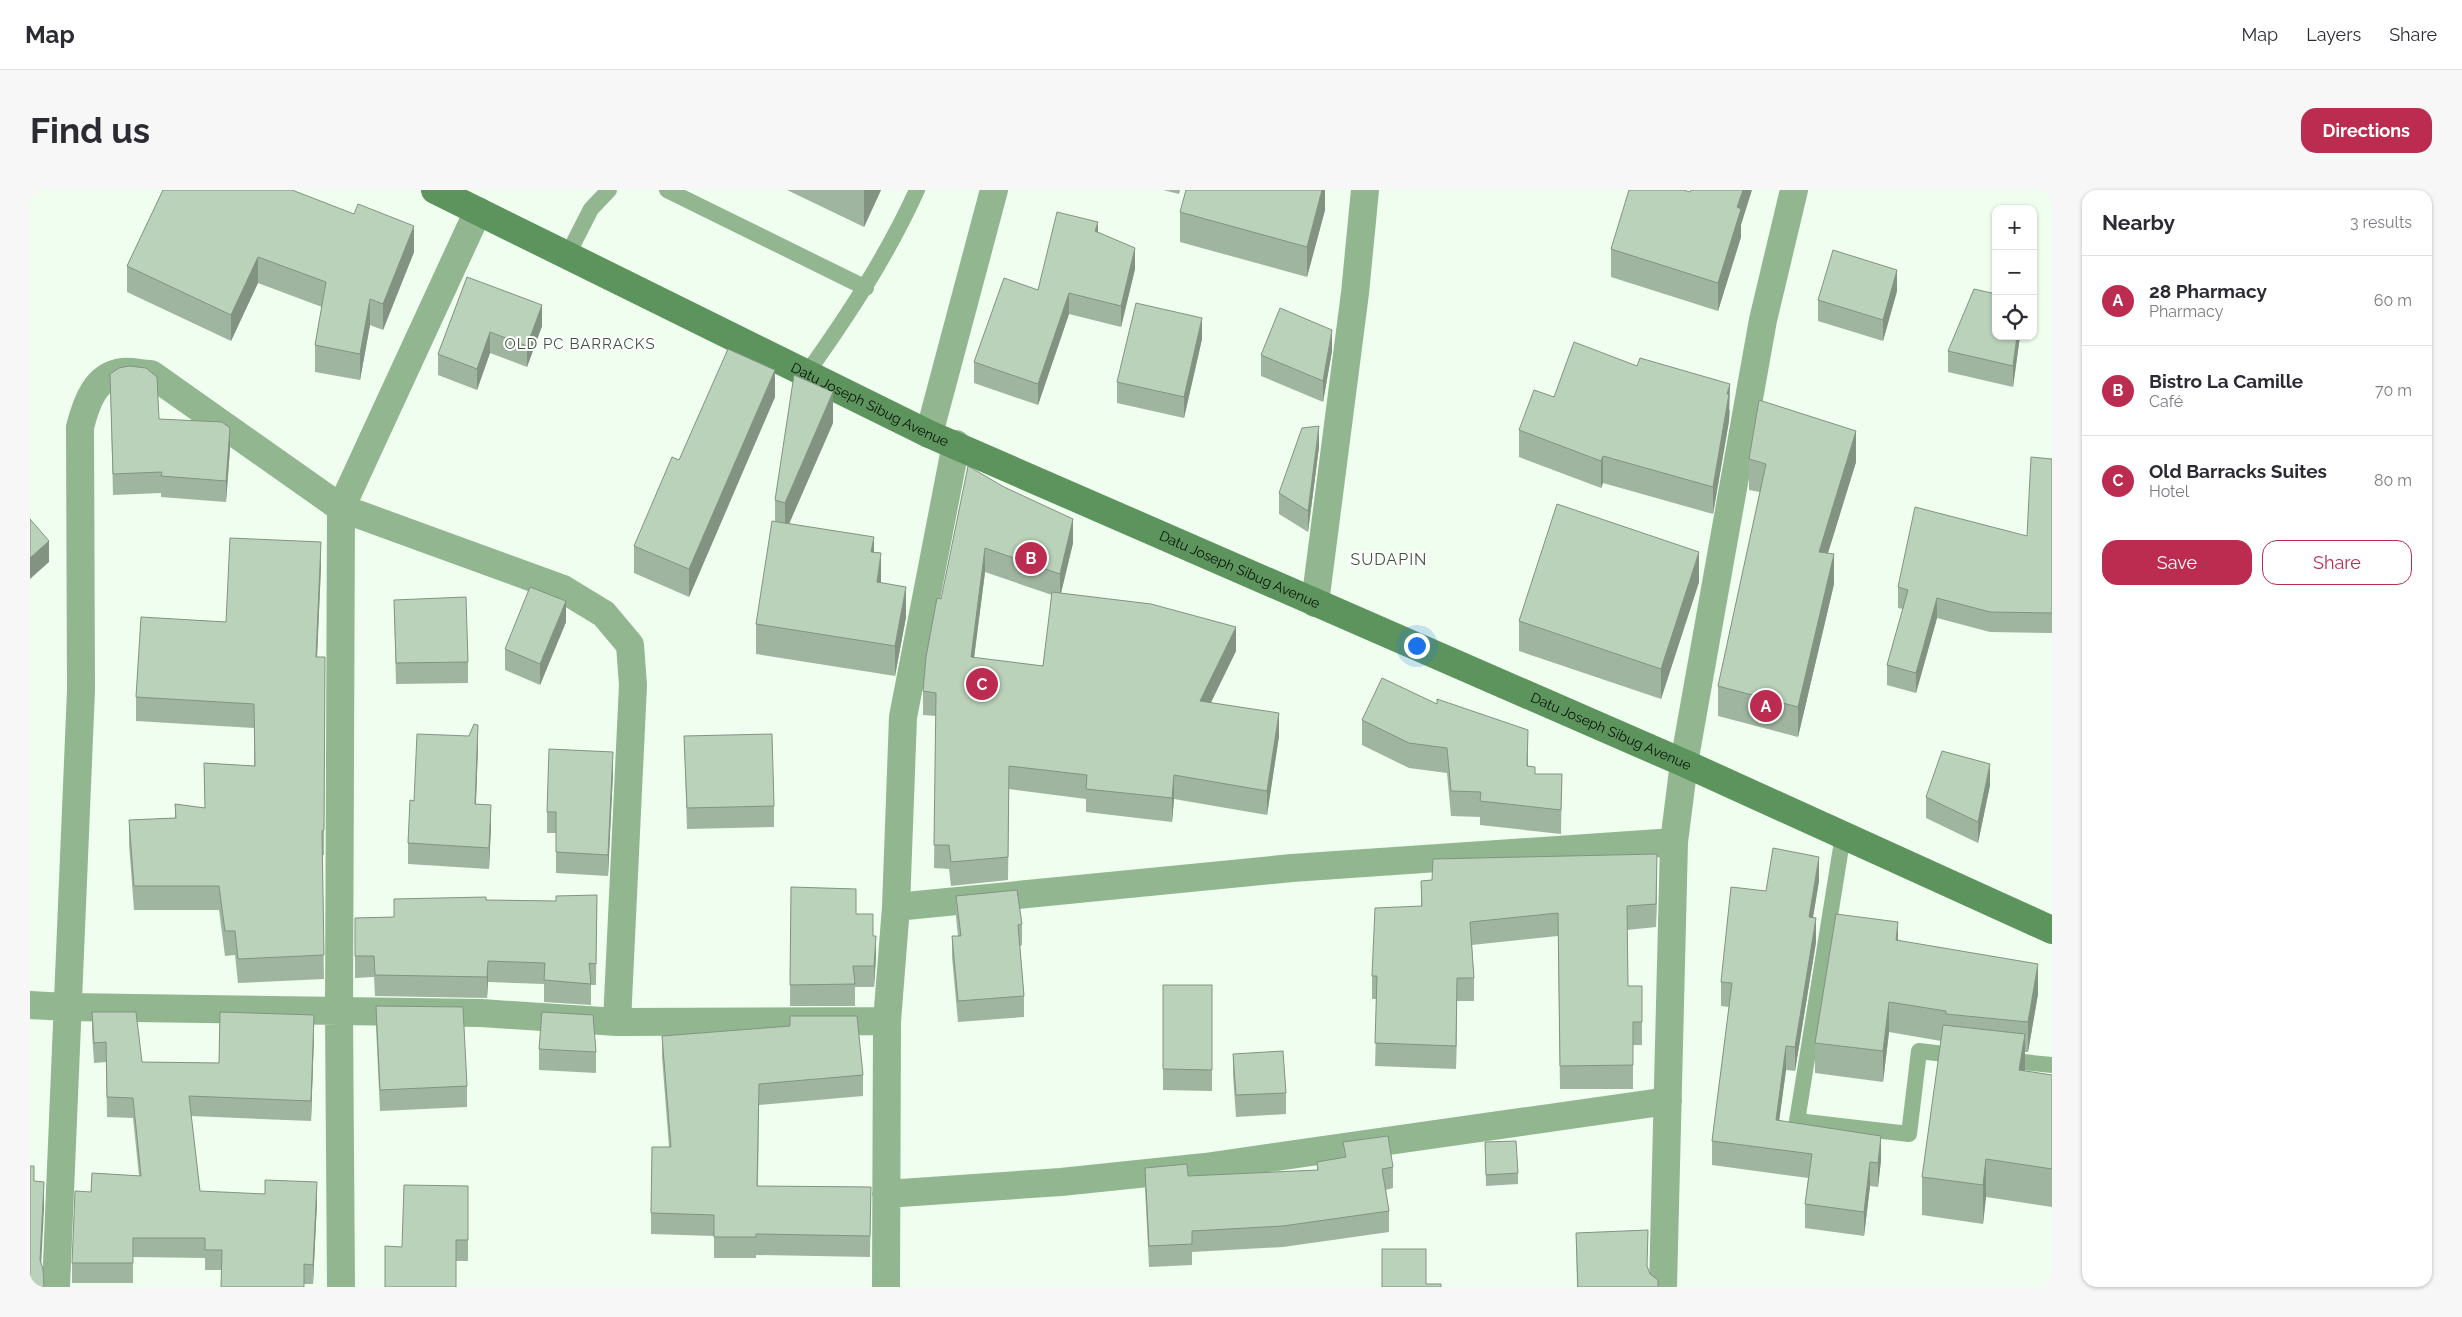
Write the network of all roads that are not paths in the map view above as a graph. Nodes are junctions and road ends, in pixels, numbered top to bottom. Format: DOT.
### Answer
graph roads {
  1 [pos="435,190"];
  2 [pos="609,190"];
  3 [pos="667,190"];
  4 [pos="917,190"];
  5 [pos="994,190"];
  6 [pos="1365,190"];
  7 [pos="1794,190"];
  8 [pos="478,211"];
  9 [pos="567,256"];
  10 [pos="866,288"];
  11 [pos="807,373"];
  12 [pos="930,434"];
  13 [pos="956,444"];
  14 [pos="341,508"];
  15 [pos="1315,603"];
  16 [pos="1684,763"];
  17 [pos="1843,835"];
  18 [pos="1674,842"];
  19 [pos="896,907"];
  20 [pos="2052,930"];
  21 [pos="30,1004"];
  22 [pos="66,1007"];
  23 [pos="338,1012"];
  24 [pos="887,1021"];
  25 [pos="617,1022"];
  26 [pos="2052,1065"];
  27 [pos="1668,1101"];
  28 [pos="886,1194"];
  29 [pos="56,1287"];
  30 [pos="341,1287"];
  31 [pos="886,1287"];
  32 [pos="1663,1287"];
  1 -- 8 [label="main road, Datu Joseph Sibug Avenue"];
  2 -- 9 [label="lane"];
  3 -- 10 [label="lane"];
  4 -- 10 [label="lane"];
  5 -- 12 [label="street"];
  6 -- 15 [label="street"];
  7 -- 16 [label="street"];
  8 -- 9 [label="main road, Datu Joseph Sibug Avenue"];
  8 -- 14 [label="street"];
  9 -- 11 [label="main road, Datu Joseph Sibug Avenue"];
  10 -- 11 [label="lane"];
  11 -- 12 [label="main road, Datu Joseph Sibug Avenue"];
  12 -- 13 [label="main road, Datu Joseph Sibug Avenue"];
  13 -- 15 [label="main road, Datu Joseph Sibug Avenue"];
  13 -- 19 [label="street"];
  14 -- 22 [label="street"];
  14 -- 23 [label="street"];
  14 -- 25 [label="street"];
  15 -- 16 [label="main road, Datu Joseph Sibug Avenue"];
  16 -- 17 [label="main road, Datu Joseph Sibug Avenue"];
  16 -- 18 [label="street"];
  17 -- 20 [label="main road, Datu Joseph Sibug Avenue"];
  17 -- 26 [label="lane"];
  18 -- 19 [label="street"];
  18 -- 27 [label="street"];
  19 -- 24 [label="street"];
  21 -- 22 [label="street"];
  22 -- 23 [label="street"];
  22 -- 29 [label="street"];
  23 -- 25 [label="street"];
  23 -- 30 [label="street"];
  24 -- 25 [label="street"];
  24 -- 28 [label="street"];
  27 -- 28 [label="street"];
  27 -- 32 [label="street"];
  28 -- 31 [label="street"];
}
